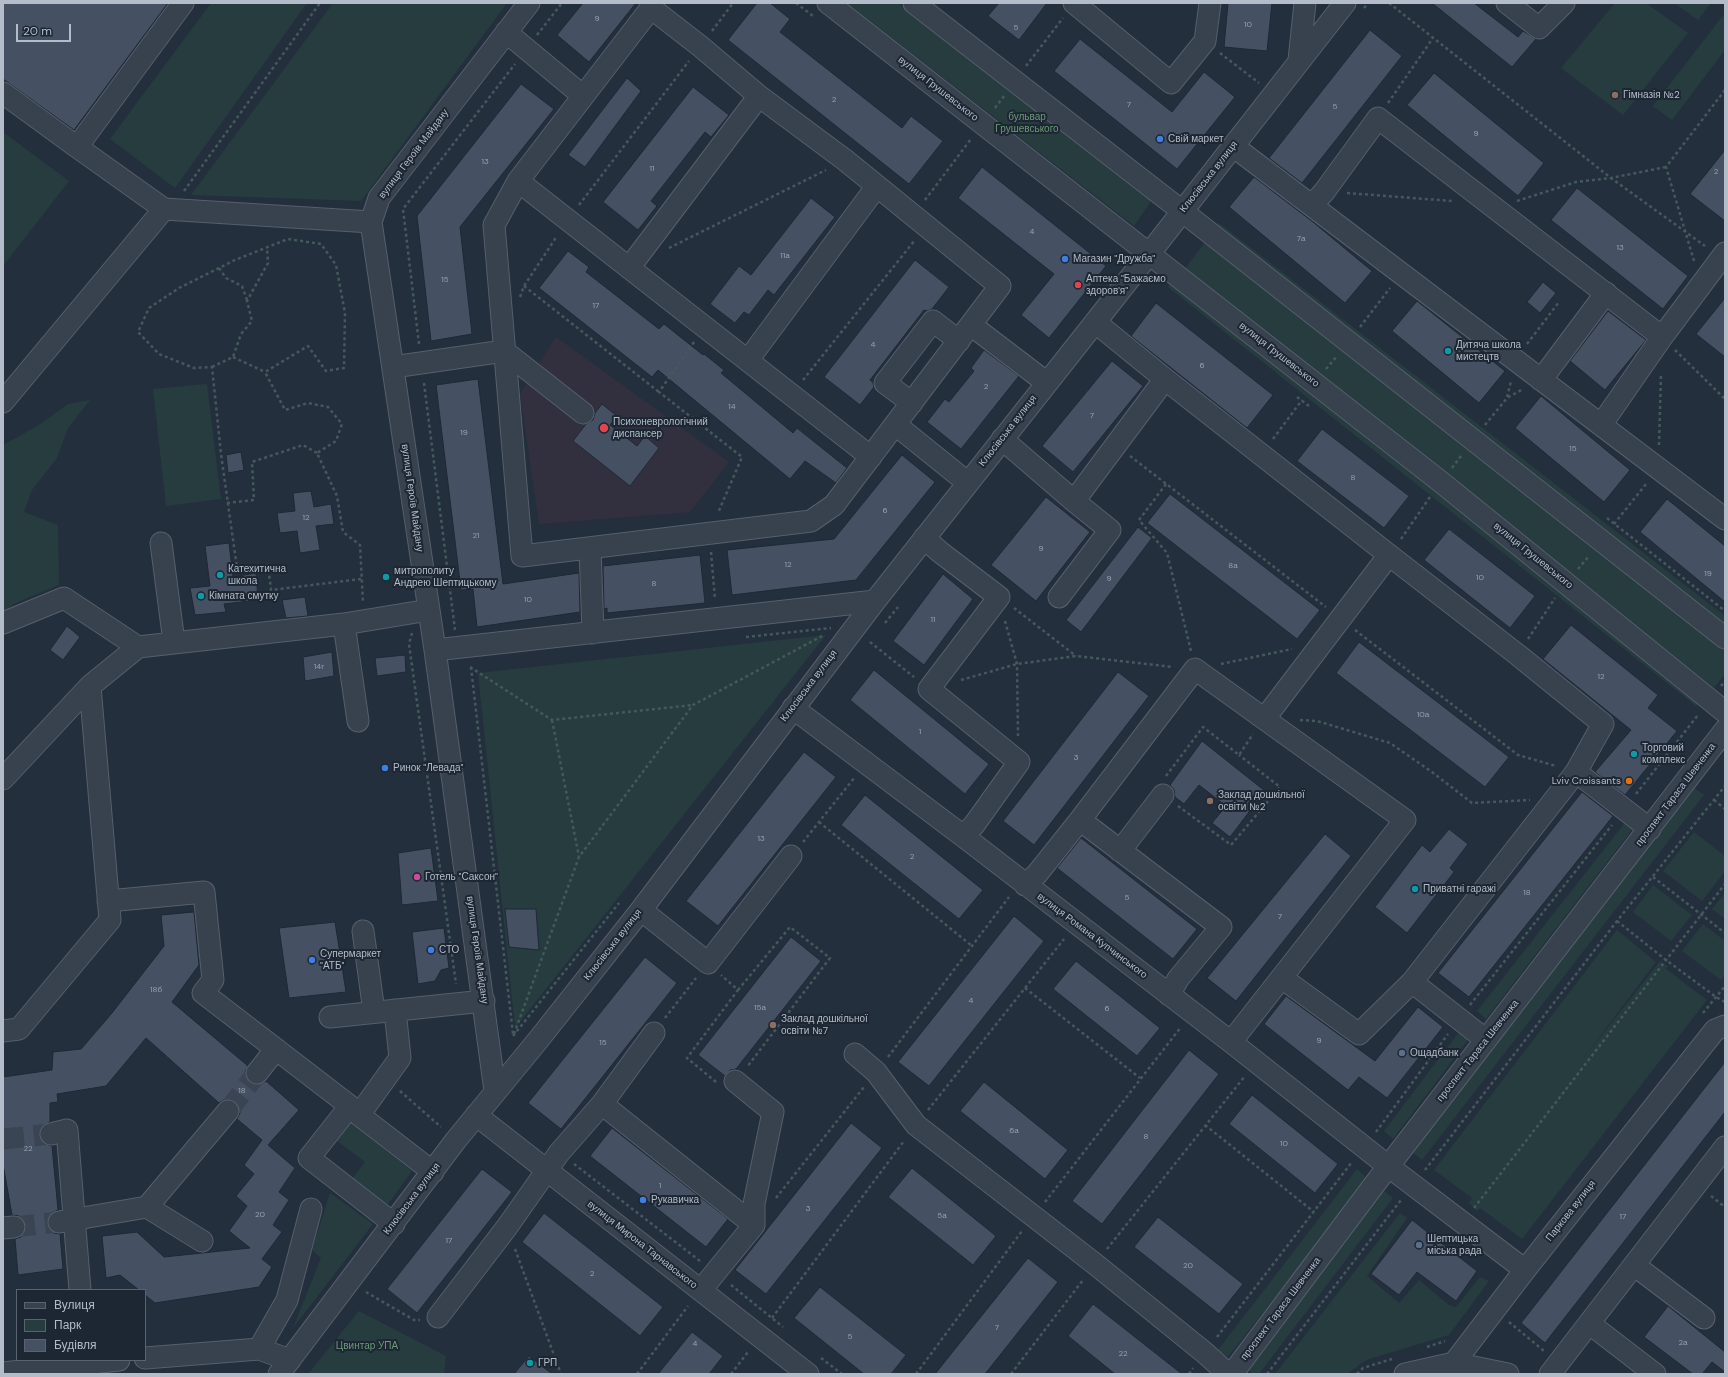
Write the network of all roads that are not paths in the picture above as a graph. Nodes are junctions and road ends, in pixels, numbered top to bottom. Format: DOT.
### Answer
graph roads {
  1 [pos="183,3"];
  2 [pos="530,3"];
  3 [pos="828,3"];
  4 [pos="914,3"];
  5 [pos="1074,3"];
  6 [pos="1210,3"];
  7 [pos="1305,3"];
  8 [pos="1345,3"];
  9 [pos="1507,3"];
  10 [pos="1564,3"];
  11 [pos="506,32"];
  12 [pos="1299,60"];
  13 [pos="3,93"];
  14 [pos="583,96"];
  15 [pos="759,96"];
  16 [pos="1233,146"];
  17 [pos="77,147"];
  18 [pos="518,181"];
  19 [pos="877,186"];
  20 [pos="1318,198"];
  21 [pos="164,209"];
  22 [pos="1182,211"];
  23 [pos="371,222"];
  24 [pos="1149,254"];
  25 [pos="1723,255"];
  26 [pos="629,268"];
  27 [pos="1606,293"];
  28 [pos="1095,322"];
  29 [pos="971,324"];
  30 [pos="1662,337"];
  31 [pos="959,341"];
  32 [pos="504,351"];
  33 [pos="748,360"];
  34 [pos="393,367"];
  35 [pos="1165,379"];
  36 [pos="1542,380"];
  37 [pos="1047,383"];
  38 [pos="3,402"];
  39 [pos="912,402"];
  40 [pos="583,413"];
  41 [pos="896,425"];
  42 [pos="1601,425"];
  43 [pos="1002,439"];
  44 [pos="871,457"];
  45 [pos="968,483"];
  46 [pos="1074,501"];
  47 [pos="1725,519"];
  48 [pos="924,538"];
  49 [pos="161,543"];
  50 [pos="590,548"];
  51 [pos="1389,555"];
  52 [pos="1059,597"];
  53 [pos="875,601"];
  54 [pos="429,610"];
  55 [pos="3,623"];
  56 [pos="354,623"];
  57 [pos="592,633"];
  58 [pos="1725,638"];
  59 [pos="174,642"];
  60 [pos="138,647"];
  61 [pos="436,650"];
  62 [pos="90,686"];
  63 [pos="793,708"];
  64 [pos="1725,712"];
  65 [pos="1265,718"];
  66 [pos="358,721"];
  67 [pos="1725,730"];
  68 [pos="1576,772"];
  69 [pos="3,779"];
  70 [pos="1163,795"];
  71 [pos="1080,820"];
  72 [pos="1650,829"];
  73 [pos="963,836"];
  74 [pos="1120,851"];
  75 [pos="791,856"];
  76 [pos="1025,885"];
  77 [pos="108,901"];
  78 [pos="641,910"];
  79 [pos="363,931"];
  80 [pos="1282,978"];
  81 [pos="1412,982"];
  82 [pos="1169,995"];
  83 [pos="484,1001"];
  84 [pos="395,1010"];
  85 [pos="374,1012"];
  86 [pos="330,1017"];
  87 [pos="1725,1026"];
  88 [pos="3,1031"];
  89 [pos="654,1033"];
  90 [pos="1486,1040"];
  91 [pos="1231,1042"];
  92 [pos="276,1050"];
  93 [pos="855,1054"];
  94 [pos="257,1073"];
  95 [pos="735,1081"];
  96 [pos="496,1091"];
  97 [pos="602,1104"];
  98 [pos="228,1111"];
  99 [pos="476,1115"];
  100 [pos="51,1134"];
  101 [pos="1725,1147"];
  102 [pos="1388,1166"];
  103 [pos="546,1170"];
  104 [pos="433,1172"];
  105 [pos="147,1207"];
  106 [pos="311,1208"];
  107 [pos="66,1221"];
  108 [pos="394,1224"];
  109 [pos="754,1225"];
  110 [pos="202,1241"];
  111 [pos="1634,1265"];
  112 [pos="1525,1270"];
  113 [pos="80,1289"];
  114 [pos="701,1290"];
  115 [pos="438,1317"];
  116 [pos="1704,1318"];
  117 [pos="1590,1324"];
  118 [pos="259,1349"];
  119 [pos="146,1358"];
  120 [pos="87,1361"];
  121 [pos="1454,1363"];
  122 [pos="1399,1366"];
  123 [pos="284,1367"];
  124 [pos="3,1373"];
  125 [pos="808,1374"];
  126 [pos="1228,1374"];
  127 [pos="1232,1374"];
  128 [pos="1508,1374"];
  129 [pos="1550,1374"];
  130 [pos="1655,1374"];
  1 -- 17 [label="street"];
  2 -- 11 [label="street, вулиця Героїв Майдану"];
  3 -- 24 [label="street, вулиця Грушевського"];
  4 -- 22 [label="street"];
  5 -- 6 [label="street"];
  7 -- 12 [label="street"];
  8 -- 12 [label="street, Клюсівська вулиця"];
  9 -- 10 [label="street"];
  11 -- 14 [label="street"];
  11 -- 23 [label="street, вулиця Героїв Майдану"];
  12 -- 16 [label="street, Клюсівська вулиця"];
  13 -- 17 [label="street"];
  14 -- 15 [label="street"];
  14 -- 18 [label="street"];
  15 -- 19 [label="street"];
  15 -- 26 [label="street"];
  16 -- 20 [label="street"];
  16 -- 22 [label="street, Клюсівська вулиця"];
  17 -- 21 [label="street"];
  18 -- 26 [label="street"];
  18 -- 32 [label="street"];
  19 -- 29 [label="street"];
  19 -- 33 [label="street"];
  20 -- 27 [label="street"];
  20 -- 36 [label="street"];
  21 -- 23 [label="street"];
  21 -- 38 [label="street"];
  22 -- 24 [label="street, Клюсівська вулиця"];
  22 -- 58 [label="street"];
  23 -- 34 [label="street, вулиця Героїв Майдану"];
  24 -- 28 [label="street, Клюсівська вулиця"];
  24 -- 64 [label="street, вулиця Грушевського"];
  25 -- 30 [label="street"];
  26 -- 33 [label="street"];
  27 -- 30 [label="street"];
  27 -- 36 [label="street"];
  28 -- 35 [label="street"];
  28 -- 37 [label="street, Клюсівська вулиця"];
  29 -- 31 [label="street"];
  29 -- 37 [label="street"];
  30 -- 42 [label="street"];
  31 -- 39 [label="street"];
  31 -- 39 [label="street"];
  32 -- 34 [label="street"];
  32 -- 40 [label="street"];
  32 -- 50 [label="street"];
  33 -- 44 [label="street"];
  34 -- 54 [label="street, вулиця Героїв Майдану"];
  35 -- 46 [label="street"];
  35 -- 51 [label="street"];
  36 -- 42 [label="street"];
  37 -- 43 [label="street, Клюсівська вулиця"];
  39 -- 41 [label="street"];
  41 -- 44 [label="street"];
  41 -- 45 [label="street"];
  42 -- 47 [label="street"];
  43 -- 45 [label="street, Клюсівська вулиця"];
  43 -- 46 [label="street"];
  44 -- 50 [label="street"];
  45 -- 48 [label="street, Клюсівська вулиця"];
  46 -- 52 [label="street"];
  48 -- 53 [label="street, Клюсівська вулиця"];
  48 -- 73 [label="street"];
  49 -- 59 [label="street"];
  50 -- 57 [label="street"];
  51 -- 65 [label="street"];
  51 -- 68 [label="street"];
  53 -- 57 [label="street"];
  53 -- 63 [label="street, Клюсівська вулиця"];
  54 -- 56 [label="street"];
  54 -- 61 [label="street, вулиця Героїв Майдану"];
  55 -- 60 [label="street"];
  56 -- 59 [label="street"];
  56 -- 66 [label="street"];
  57 -- 61 [label="street"];
  59 -- 60 [label="street"];
  60 -- 62 [label="street"];
  61 -- 83 [label="street, вулиця Героїв Майдану"];
  62 -- 69 [label="street"];
  62 -- 77 [label="street"];
  63 -- 73 [label="street, вулиця Романа Купчинського"];
  63 -- 78 [label="street, Клюсівська вулиця"];
  65 -- 71 [label="street"];
  65 -- 80 [label="street"];
  67 -- 72 [label="street, проспект Тараса Шевченка"];
  68 -- 72 [label="street"];
  68 -- 81 [label="street"];
  70 -- 74 [label="street"];
  71 -- 74 [label="street"];
  71 -- 76 [label="street"];
  72 -- 90 [label="street, проспект Тараса Шевченка"];
  73 -- 76 [label="street, вулиця Романа Купчинського"];
  74 -- 82 [label="street"];
  75 -- 78 [label="street"];
  76 -- 82 [label="street, вулиця Романа Купчинського"];
  77 -- 88 [label="street"];
  77 -- 92 [label="street"];
  78 -- 96 [label="street, Клюсівська вулиця"];
  79 -- 85 [label="street"];
  80 -- 81 [label="street"];
  80 -- 91 [label="street"];
  81 -- 90 [label="street"];
  82 -- 91 [label="street, вулиця Романа Купчинського"];
  83 -- 84 [label="street"];
  83 -- 96 [label="street, вулиця Героїв Майдану"];
  84 -- 85 [label="street"];
  84 -- 104 [label="street"];
  85 -- 86 [label="street"];
  87 -- 112 [label="street, Паркова вулиця"];
  89 -- 97 [label="street"];
  90 -- 102 [label="street, проспект Тараса Шевченка"];
  91 -- 102 [label="street, вулиця Романа Купчинського"];
  92 -- 94 [label="street"];
  92 -- 108 [label="street"];
  93 -- 126 [label="street"];
  95 -- 109 [label="street"];
  96 -- 99 [label="street, Клюсівська вулиця"];
  97 -- 103 [label="street"];
  97 -- 109 [label="street"];
  98 -- 105 [label="street"];
  99 -- 103 [label="street, вулиця Мирона Тарнавського"];
  99 -- 104 [label="street, Клюсівська вулиця"];
  100 -- 107 [label="street"];
  101 -- 111 [label="street"];
  102 -- 112 [label="street, вулиця Романа Купчинського"];
  102 -- 127 [label="street, проспект Тараса Шевченка"];
  103 -- 114 [label="street, вулиця Мирона Тарнавського"];
  103 -- 115 [label="street"];
  104 -- 108 [label="street, Клюсівська вулиця"];
  105 -- 107 [label="street"];
  105 -- 110 [label="street"];
  106 -- 118 [label="street"];
  107 -- 113 [label="street"];
  108 -- 123 [label="street, Клюсівська вулиця"];
  109 -- 114 [label="street"];
  111 -- 116 [label="street"];
  111 -- 117 [label="street"];
  112 -- 121 [label="street, Паркова вулиця"];
  114 -- 125 [label="street, вулиця Мирона Тарнавського"];
  117 -- 129 [label="street"];
  117 -- 130 [label="street"];
  118 -- 119 [label="street"];
  118 -- 123 [label="street"];
  120 -- 124 [label="street"];
  121 -- 122 [label="street"];
  121 -- 128 [label="street"];
}
